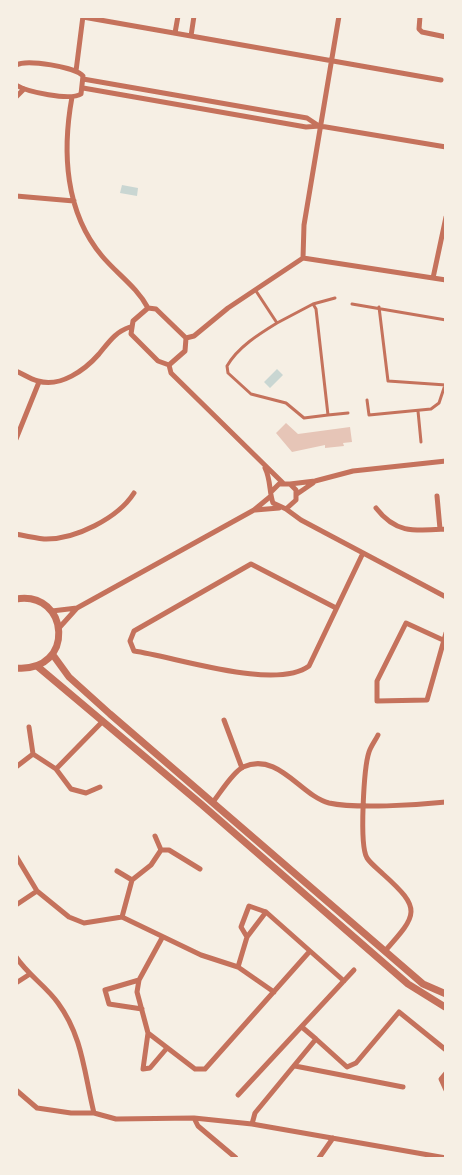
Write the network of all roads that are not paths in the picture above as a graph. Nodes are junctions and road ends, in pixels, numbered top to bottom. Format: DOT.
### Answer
graph roads {
  1 [pos="178,16"];
  2 [pos="194,16"];
  3 [pos="339,16"];
  4 [pos="420,16"];
  5 [pos="83,17"];
  6 [pos="175,33"];
  7 [pos="191,36"];
  8 [pos="446,37"];
  9 [pos="332,59"];
  10 [pos="16,65"];
  11 [pos="76,71"];
  12 [pos="84,79"];
  13 [pos="441,80"];
  14 [pos="16,85"];
  15 [pos="83,88"];
  16 [pos="24,89"];
  17 [pos="16,97"];
  18 [pos="72,98"];
  19 [pos="320,126"];
  20 [pos="446,147"];
  21 [pos="16,196"];
  22 [pos="74,201"];
  23 [pos="446,217"];
  24 [pos="303,258"];
  25 [pos="434,278"];
  26 [pos="446,279"];
  27 [pos="256,289"];
  28 [pos="335,298"];
  29 [pos="313,304"];
  30 [pos="352,304"];
  31 [pos="379,307"];
  32 [pos="148,308"];
  33 [pos="446,320"];
  34 [pos="277,323"];
  35 [pos="130,327"];
  36 [pos="186,338"];
  37 [pos="169,365"];
  38 [pos="16,371"];
  39 [pos="39,382"];
  40 [pos="445,385"];
  41 [pos="367,400"];
  42 [pos="418,411"];
  43 [pos="348,413"];
  44 [pos="328,415"];
  45 [pos="16,439"];
  46 [pos="421,442"];
  47 [pos="446,461"];
  48 [pos="264,467"];
  49 [pos="315,481"];
  50 [pos="283,483"];
  51 [pos="290,484"];
  52 [pos="134,493"];
  53 [pos="272,494"];
  54 [pos="297,494"];
  55 [pos="438,496"];
  56 [pos="295,503"];
  57 [pos="283,508"];
  58 [pos="376,508"];
  59 [pos="254,510"];
  60 [pos="302,520"];
  61 [pos="443,529"];
  62 [pos="16,534"];
  63 [pos="363,553"];
  64 [pos="446,597"];
  65 [pos="16,599"];
  66 [pos="77,608"];
  67 [pos="336,608"];
  68 [pos="52,611"];
  69 [pos="59,628"];
  70 [pos="444,636"];
  71 [pos="53,655"];
  72 [pos="37,666"];
  73 [pos="16,668"];
  74 [pos="224,720"];
  75 [pos="103,722"];
  76 [pos="29,727"];
  77 [pos="378,735"];
  78 [pos="33,754"];
  79 [pos="16,766"];
  80 [pos="242,768"];
  81 [pos="56,769"];
  82 [pos="100,787"];
  83 [pos="213,802"];
  84 [pos="445,802"];
  85 [pos="363,804"];
  86 [pos="155,836"];
  87 [pos="161,850"];
  88 [pos="16,856"];
  89 [pos="200,870"];
  90 [pos="117,871"];
  91 [pos="132,879"];
  92 [pos="37,891"];
  93 [pos="16,905"];
  94 [pos="266,912"];
  95 [pos="122,917"];
  96 [pos="247,937"];
  97 [pos="162,938"];
  98 [pos="310,951"];
  99 [pos="385,951"];
  100 [pos="16,957"];
  101 [pos="238,967"];
  102 [pos="354,970"];
  103 [pos="30,974"];
  104 [pos="139,980"];
  105 [pos="344,981"];
  106 [pos="16,983"];
  107 [pos="274,992"];
  108 [pos="446,994"];
  109 [pos="445,1008"];
  110 [pos="142,1010"];
  111 [pos="303,1028"];
  112 [pos="148,1033"];
  113 [pos="316,1040"];
  114 [pos="167,1048"];
  115 [pos="446,1050"];
  116 [pos="295,1066"];
  117 [pos="347,1066"];
  118 [pos="446,1073"];
  119 [pos="340,1075"];
  120 [pos="404,1087"];
  121 [pos="16,1090"];
  122 [pos="446,1090"];
  123 [pos="238,1095"];
  124 [pos="94,1113"];
  125 [pos="194,1118"];
  126 [pos="252,1124"];
  127 [pos="333,1138"];
  128 [pos="433,1157"];
  129 [pos="236,1158"];
  130 [pos="319,1158"];
  131 [pos="446,1158"];
  1 -- 6 [label="street"];
  2 -- 7 [label="street"];
  3 -- 9 [label="street"];
  4 -- 8 [label="street"];
  5 -- 6 [label="street"];
  5 -- 11 [label="street"];
  6 -- 7 [label="street"];
  7 -- 9 [label="street"];
  9 -- 13 [label="street"];
  9 -- 19 [label="street"];
  10 -- 11 [label="street"];
  11 -- 12 [label="street"];
  12 -- 15 [label="street"];
  12 -- 19 [label="street"];
  14 -- 16 [label="street"];
  15 -- 18 [label="street"];
  15 -- 19 [label="street"];
  16 -- 17 [label="street"];
  16 -- 18 [label="street"];
  18 -- 22 [label="street"];
  19 -- 20 [label="street"];
  19 -- 24 [label="street"];
  21 -- 22 [label="street"];
  22 -- 32 [label="street"];
  23 -- 25 [label="street"];
  24 -- 25 [label="street"];
  24 -- 27 [label="street"];
  25 -- 26 [label="street"];
  27 -- 34 [label="lane"];
  27 -- 36 [label="street"];
  28 -- 29 [label="lane"];
  29 -- 34 [label="lane"];
  29 -- 44 [label="lane"];
  30 -- 31 [label="lane"];
  31 -- 33 [label="lane"];
  31 -- 40 [label="lane"];
  32 -- 35 [label="street"];
  32 -- 36 [label="street"];
  34 -- 44 [label="lane"];
  35 -- 37 [label="street"];
  35 -- 39 [label="street"];
  36 -- 37 [label="street"];
  37 -- 48 [label="street"];
  38 -- 39 [label="street"];
  39 -- 45 [label="street"];
  40 -- 42 [label="lane"];
  41 -- 42 [label="lane"];
  42 -- 46 [label="lane"];
  43 -- 44 [label="lane"];
  47 -- 49 [label="street"];
  48 -- 50 [label="street"];
  48 -- 53 [label="street"];
  49 -- 51 [label="street"];
  49 -- 54 [label="street"];
  50 -- 51 [label="street"];
  50 -- 53 [label="street"];
  51 -- 54 [label="street"];
  52 -- 62 [label="street"];
  53 -- 57 [label="street"];
  53 -- 59 [label="street"];
  54 -- 56 [label="street"];
  55 -- 61 [label="street"];
  56 -- 57 [label="street"];
  56 -- 60 [label="street"];
  57 -- 59 [label="street"];
  57 -- 60 [label="street"];
  58 -- 61 [label="street"];
  59 -- 66 [label="street"];
  60 -- 63 [label="street"];
  63 -- 64 [label="street"];
  63 -- 67 [label="street"];
  65 -- 68 [label="street"];
  66 -- 68 [label="street"];
  66 -- 69 [label="street"];
  67 -- 67 [label="street"];
  68 -- 69 [label="street"];
  69 -- 71 [label="street"];
  70 -- 70 [label="street"];
  71 -- 72 [label="street"];
  71 -- 83 [label="street"];
  72 -- 73 [label="street"];
  72 -- 75 [label="street"];
  74 -- 80 [label="street"];
  75 -- 81 [label="street"];
  75 -- 109 [label="street"];
  76 -- 78 [label="street"];
  77 -- 85 [label="street"];
  78 -- 79 [label="street"];
  78 -- 81 [label="street"];
  80 -- 83 [label="street"];
  80 -- 85 [label="street"];
  81 -- 82 [label="street"];
  83 -- 99 [label="street"];
  84 -- 85 [label="street"];
  85 -- 99 [label="street"];
  86 -- 87 [label="street"];
  87 -- 89 [label="street"];
  87 -- 91 [label="street"];
  88 -- 92 [label="street"];
  90 -- 91 [label="street"];
  91 -- 95 [label="street"];
  92 -- 93 [label="street"];
  92 -- 95 [label="street"];
  94 -- 96 [label="street"];
  94 -- 96 [label="street"];
  94 -- 98 [label="street"];
  95 -- 97 [label="street"];
  96 -- 101 [label="street"];
  97 -- 101 [label="street"];
  97 -- 104 [label="street"];
  98 -- 105 [label="street"];
  98 -- 107 [label="street"];
  99 -- 108 [label="street"];
  100 -- 103 [label="street"];
  101 -- 107 [label="street"];
  102 -- 105 [label="street"];
  103 -- 106 [label="street"];
  103 -- 124 [label="street"];
  104 -- 110 [label="street"];
  104 -- 110 [label="street"];
  105 -- 111 [label="street"];
  107 -- 114 [label="street"];
  110 -- 112 [label="street"];
  111 -- 113 [label="street"];
  111 -- 123 [label="street"];
  112 -- 114 [label="street"];
  112 -- 114 [label="street"];
  113 -- 116 [label="street"];
  113 -- 117 [label="street"];
  115 -- 117 [label="street"];
  116 -- 119 [label="street"];
  116 -- 126 [label="street"];
  117 -- 119 [label="street"];
  118 -- 122 [label="street"];
  119 -- 120 [label="street"];
  121 -- 124 [label="street"];
  124 -- 125 [label="street"];
  125 -- 126 [label="street"];
  125 -- 129 [label="street"];
  126 -- 127 [label="street"];
  127 -- 128 [label="street"];
  127 -- 130 [label="street"];
  128 -- 131 [label="street"];
}
